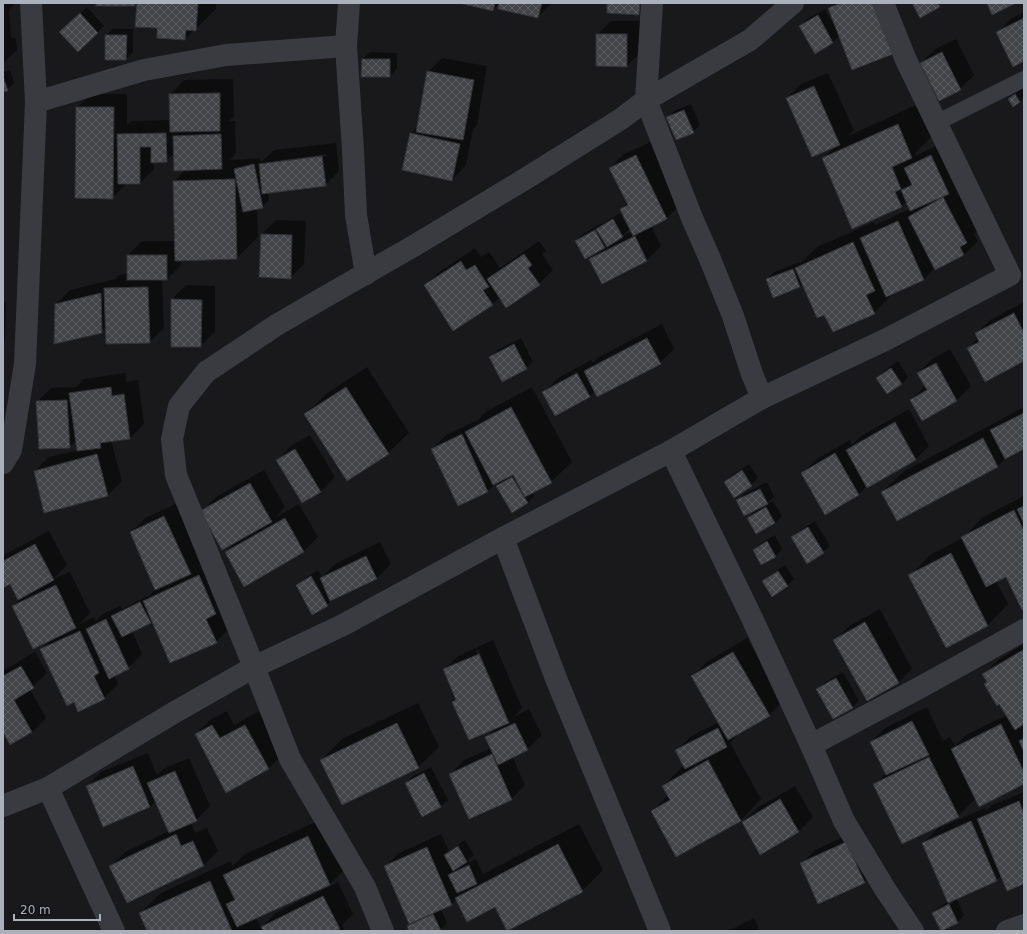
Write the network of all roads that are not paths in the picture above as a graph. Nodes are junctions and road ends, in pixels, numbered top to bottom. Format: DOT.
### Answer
graph roads {
  1 [pos="31,3"];
  2 [pos="349,3"];
  3 [pos="652,3"];
  4 [pos="794,3"];
  5 [pos="882,3"];
  6 [pos="346,46"];
  7 [pos="1024,79"];
  8 [pos="646,100"];
  9 [pos="36,102"];
  10 [pos="936,123"];
  11 [pos="366,274"];
  12 [pos="762,398"];
  13 [pos="671,451"];
  14 [pos="3,463"];
  15 [pos="503,538"];
  16 [pos="1024,630"];
  17 [pos="254,666"];
  18 [pos="811,744"];
  19 [pos="48,788"];
  20 [pos="3,806"];
  21 [pos="1024,925"];
  22 [pos="114,931"];
  23 [pos="383,931"];
  24 [pos="660,931"];
  25 [pos="913,931"];
  26 [pos="1007,931"];
  1 -- 9 [label="street"];
  2 -- 6 [label="street"];
  3 -- 8 [label="street"];
  4 -- 8 [label="street"];
  5 -- 10 [label="street"];
  6 -- 9 [label="street"];
  6 -- 11 [label="street"];
  7 -- 10 [label="lane"];
  8 -- 11 [label="street"];
  8 -- 12 [label="street"];
  9 -- 14 [label="street"];
  10 -- 12 [label="street"];
  11 -- 17 [label="street"];
  12 -- 13 [label="street"];
  13 -- 15 [label="street"];
  13 -- 18 [label="street"];
  15 -- 17 [label="street"];
  15 -- 24 [label="street"];
  16 -- 18 [label="street"];
  17 -- 19 [label="street"];
  17 -- 23 [label="street"];
  18 -- 25 [label="street"];
  19 -- 20 [label="street"];
  19 -- 22 [label="street"];
  21 -- 26 [label="street"];
}
